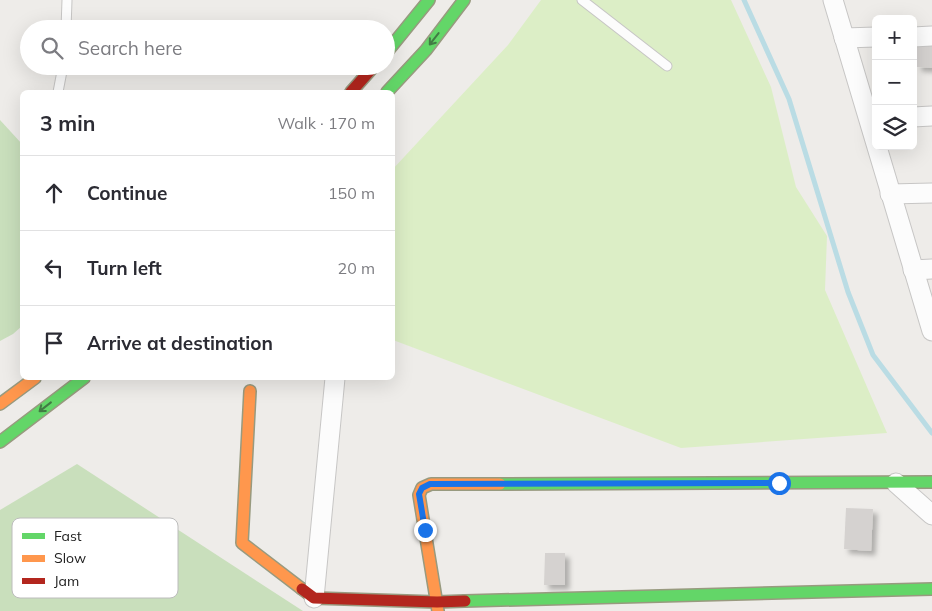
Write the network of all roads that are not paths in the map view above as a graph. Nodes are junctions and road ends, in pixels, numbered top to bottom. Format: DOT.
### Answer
graph roads {
  1 [pos="67,0"];
  2 [pos="429,0"];
  3 [pos="464,0"];
  4 [pos="582,0"];
  5 [pos="833,0"];
  6 [pos="66,20"];
  7 [pos="932,36"];
  8 [pos="872,37"];
  9 [pos="917,37"];
  10 [pos="844,38"];
  11 [pos="395,43"];
  12 [pos="667,66"];
  13 [pos="61,75"];
  14 [pos="366,75"];
  15 [pos="58,90"];
  16 [pos="353,90"];
  17 [pos="389,90"];
  18 [pos="932,116"];
  19 [pos="871,117"];
  20 [pos="917,117"];
  21 [pos="932,193"];
  22 [pos="890,194"];
  23 [pos="932,269"];
  24 [pos="913,270"];
  25 [pos="932,331"];
  26 [pos="32,380"];
  27 [pos="81,380"];
  28 [pos="335,380"];
  29 [pos="250,392"];
  30 [pos="0,404"];
  31 [pos="0,442"];
  32 [pos="932,482"];
  33 [pos="896,483"];
  34 [pos="932,515"];
  35 [pos="932,589"];
  36 [pos="314,598"];
  37 [pos="438,606"];
  1 -- 6 [label="lane"];
  2 -- 11 [label="main road"];
  3 -- 17 [label="main road, one-way"];
  4 -- 12 [label="lane"];
  5 -- 10 [label="street"];
  7 -- 9 [label="street"];
  8 -- 10 [label="street"];
  10 -- 19 [label="street"];
  13 -- 15 [label="lane"];
  14 -- 16 [label="main road"];
  18 -- 20 [label="street"];
  19 -- 22 [label="street"];
  21 -- 22 [label="street"];
  22 -- 24 [label="street"];
  23 -- 24 [label="street"];
  24 -- 25 [label="street"];
  26 -- 30 [label="main road"];
  27 -- 31 [label="main road, one-way"];
  28 -- 36 [label="street"];
  29 -- 36 [label="main road"];
  32 -- 33 [label="main road"];
  33 -- 34 [label="street"];
  33 -- 37 [label="main road"];
  35 -- 37 [label="main road"];
  36 -- 37 [label="main road"];
}
